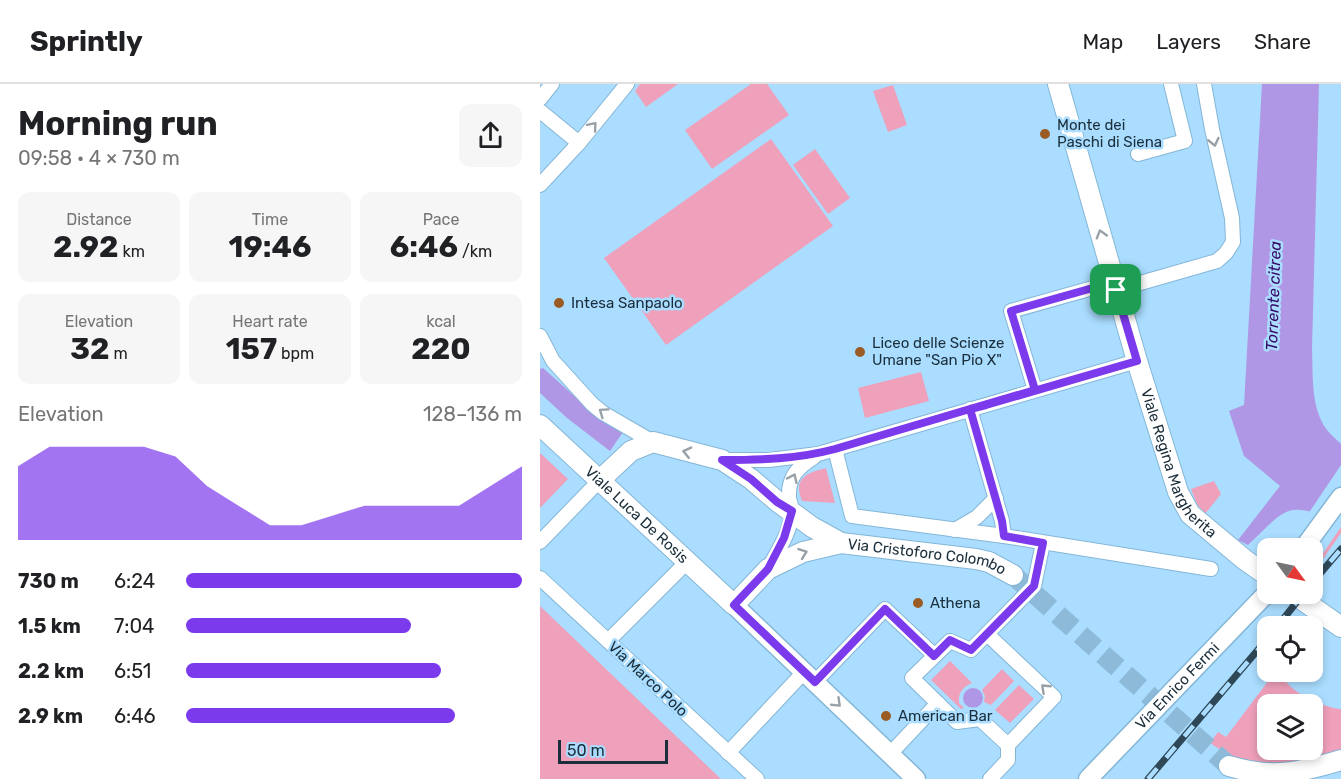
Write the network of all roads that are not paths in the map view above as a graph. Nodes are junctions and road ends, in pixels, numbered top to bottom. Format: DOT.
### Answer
graph roads {
  1 [pos="552,84"];
  2 [pos="627,84"];
  3 [pos="1058,84"];
  4 [pos="1171,84"];
  5 [pos="1204,84"];
  6 [pos="540,99"];
  7 [pos="540,111"];
  8 [pos="579,143"];
  9 [pos="1138,154"];
  10 [pos="540,185"];
  11 [pos="1115,286"];
  12 [pos="540,336"];
  13 [pos="545,356"];
  14 [pos="1137,361"];
  15 [pos="1035,390"];
  16 [pos="970,409"];
  17 [pos="540,424"];
  18 [pos="653,442"];
  19 [pos="835,449"];
  20 [pos="818,454"];
  21 [pos="722,460"];
  22 [pos="600,480"];
  23 [pos="1341,497"];
  24 [pos="996,498"];
  25 [pos="792,511"];
  26 [pos="955,530"];
  27 [pos="1004,536"];
  28 [pos="1312,538"];
  29 [pos="540,542"];
  30 [pos="841,543"];
  31 [pos="1043,543"];
  32 [pos="687,561"];
  33 [pos="1257,568"];
  34 [pos="768,569"];
  35 [pos="1211,569"];
  36 [pos="1013,575"];
  37 [pos="540,578"];
  38 [pos="1257,603"];
  39 [pos="1308,604"];
  40 [pos="734,605"];
  41 [pos="1341,627"];
  42 [pos="987,634"];
  43 [pos="608,641"];
  44 [pos="934,656"];
  45 [pos="809,677"];
  46 [pos="938,703"];
  47 [pos="1008,745"];
  48 [pos="728,753"];
  49 [pos="890,754"];
  50 [pos="1341,760"];
  51 [pos="1229,766"];
  52 [pos="757,779"];
  53 [pos="916,779"];
  54 [pos="990,779"];
  55 [pos="1088,779"];
  1 -- 6 [label="street"];
  8 -- 2 [label="street, one-way"];
  11 -- 3 [label="main road, Viale Regina Margherita, one-way"];
  4 -- 9 [label="street"];
  5 -- 11 [label="street, one-way"];
  7 -- 8 [label="street"];
  8 -- 10 [label="street"];
  11 -- 14 [label="main road, Viale Regina Margherita"];
  11 -- 15 [label="street"];
  12 -- 13 [label="street"];
  18 -- 13 [label="street, one-way"];
  14 -- 15 [label="street"];
  14 -- 33 [label="main road, Viale Regina Margherita"];
  15 -- 16 [label="street"];
  16 -- 19 [label="street"];
  16 -- 24 [label="street"];
  17 -- 22 [label="main road, Viale Luca De Rosis"];
  21 -- 18 [label="main road, Via Cristoforo Colombo, one-way"];
  18 -- 22 [label="main road"];
  19 -- 20 [label="street"];
  19 -- 26 [label="street"];
  20 -- 21 [label="street"];
  25 -- 20 [label="street, one-way"];
  21 -- 25 [label="main road, Via Cristoforo Colombo"];
  22 -- 29 [label="street"];
  22 -- 32 [label="main road, Viale Luca De Rosis"];
  23 -- 28 [label="street"];
  24 -- 26 [label="street"];
  24 -- 27 [label="street"];
  25 -- 30 [label="main road, Via Cristoforo Colombo"];
  25 -- 34 [label="street"];
  26 -- 27 [label="street"];
  27 -- 31 [label="street"];
  34 -- 30 [label="main road, one-way"];
  30 -- 36 [label="main road, Via Cristoforo Colombo"];
  31 -- 35 [label="street"];
  31 -- 42 [label="street"];
  32 -- 40 [label="main road, Viale Luca De Rosis"];
  32 -- 43 [label="street"];
  34 -- 40 [label="main road"];
  37 -- 43 [label="street, Via Marco Polo"];
  38 -- 55 [label="street, Via Enrico Fermi"];
  39 -- 41 [label="main road"];
  40 -- 45 [label="street"];
  42 -- 44 [label="street"];
  47 -- 42 [label="street, one-way"];
  43 -- 48 [label="street, Via Marco Polo"];
  44 -- 45 [label="street"];
  44 -- 46 [label="street"];
  45 -- 48 [label="street"];
  45 -- 49 [label="street, one-way"];
  46 -- 47 [label="street"];
  46 -- 49 [label="street"];
  47 -- 54 [label="street"];
  48 -- 52 [label="street, Via Marco Polo"];
  49 -- 53 [label="street"];
  50 -- 51 [label="main road"];
}
